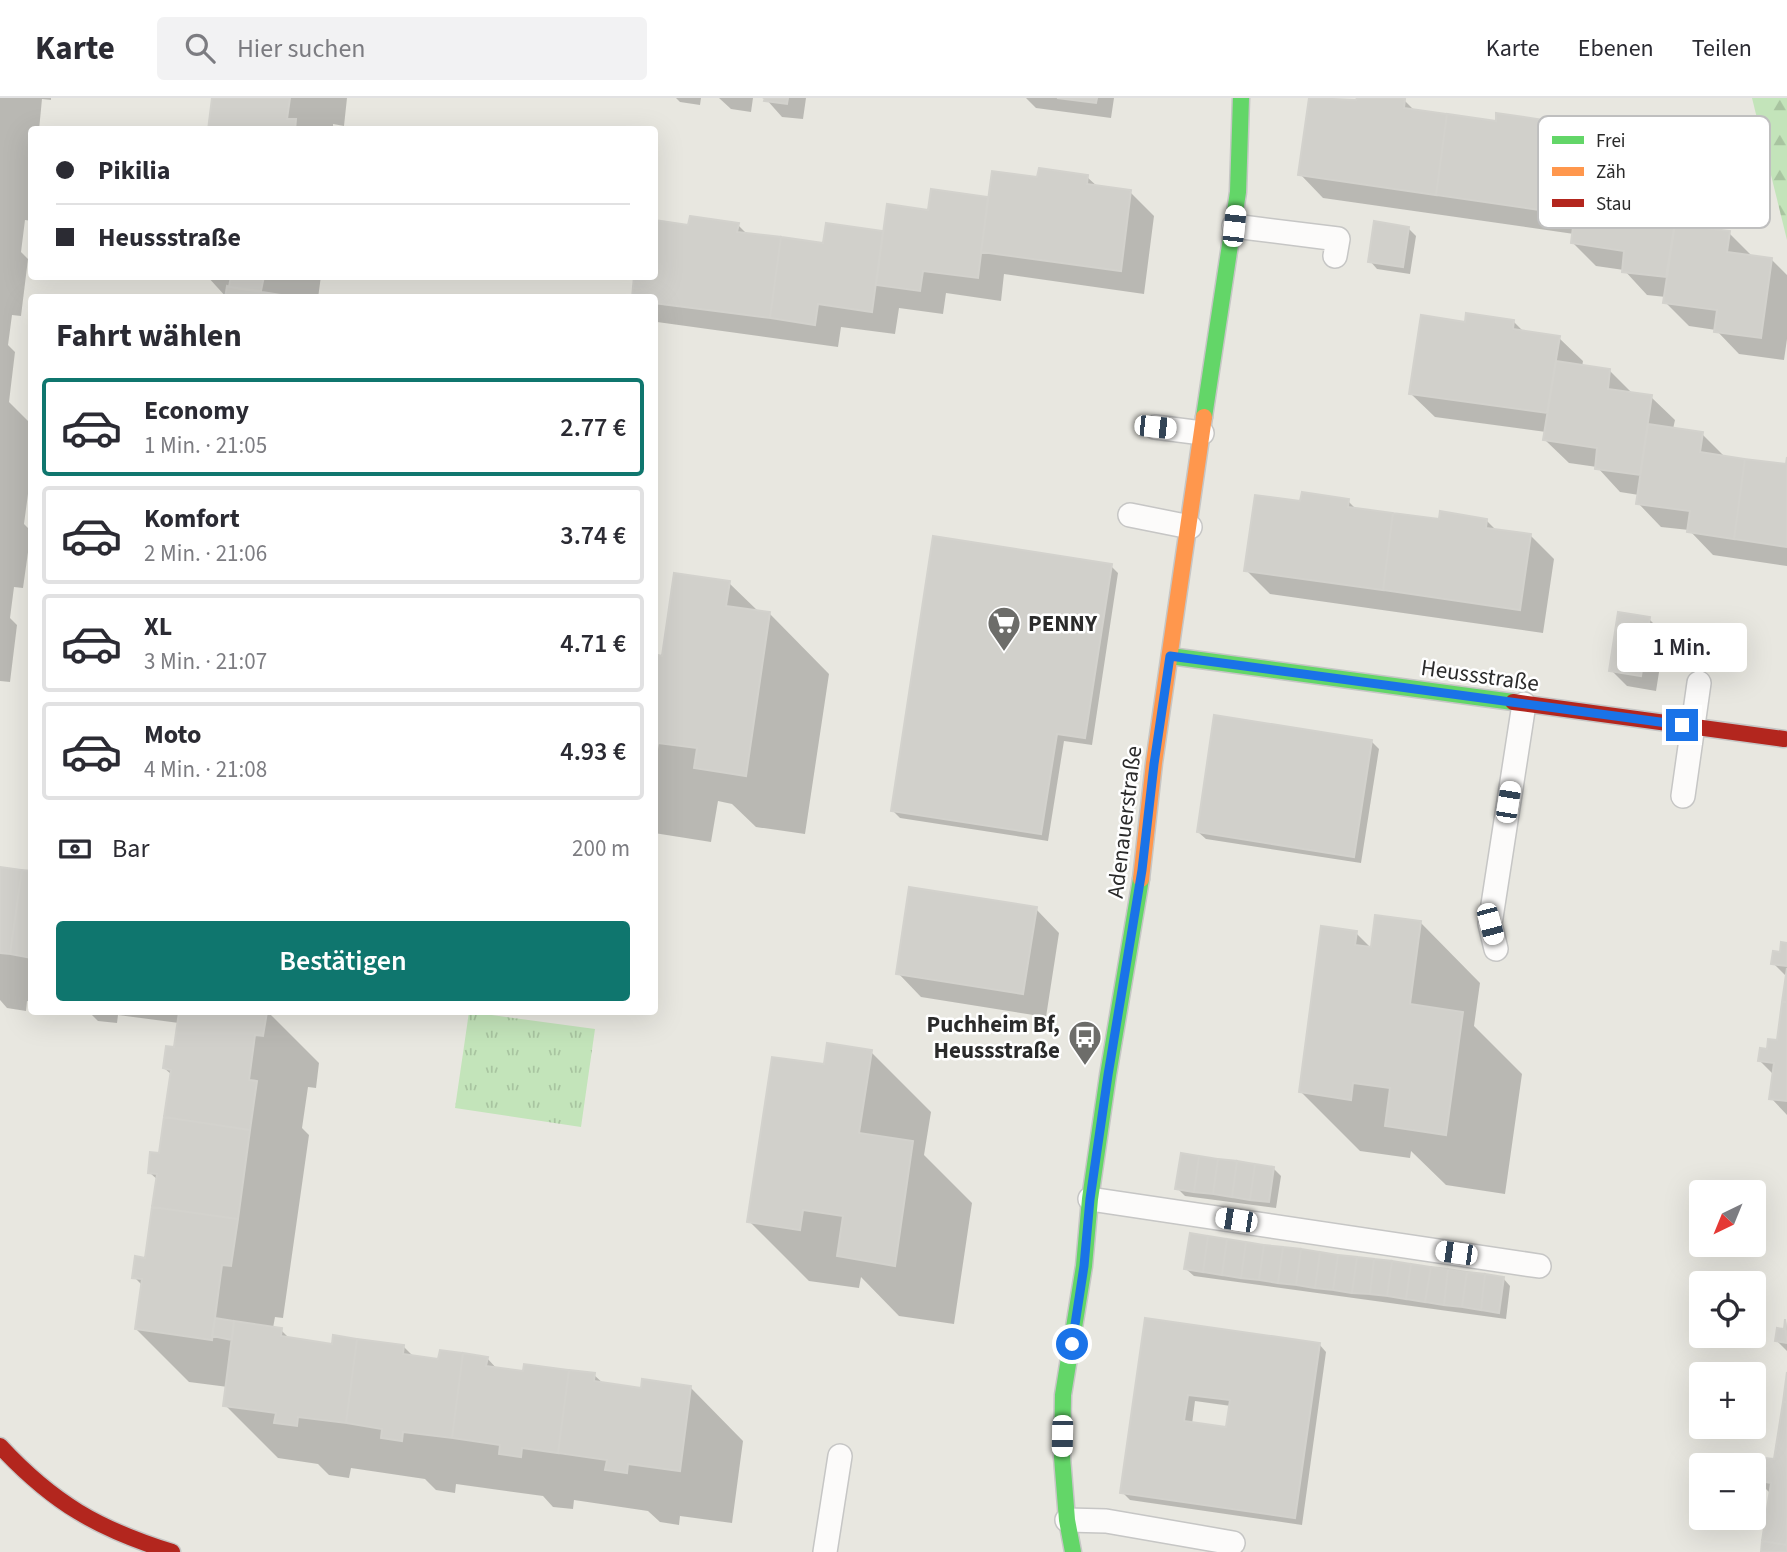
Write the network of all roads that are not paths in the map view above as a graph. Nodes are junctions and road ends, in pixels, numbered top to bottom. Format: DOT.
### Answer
graph roads {
  1 [pos="1241,98"];
  2 [pos="1234,226"];
  3 [pos="1335,256"];
  4 [pos="1155,427"];
  5 [pos="1202,433"];
  6 [pos="1130,515"];
  7 [pos="1190,527"];
  8 [pos="1170,656"];
  9 [pos="1699,683"];
  10 [pos="1524,704"];
  11 [pos="1692,726"];
  12 [pos="1784,739"];
  13 [pos="1683,796"];
  14 [pos="1496,949"];
  15 [pos="1090,1199"];
  16 [pos="1539,1266"];
  17 [pos="0,1446"];
  18 [pos="840,1456"];
  19 [pos="1067,1520"];
  20 [pos="1233,1543"];
  21 [pos="172,1552"];
  22 [pos="825,1552"];
  23 [pos="1073,1552"];
  1 -- 2 [label="street, Adenauerstraße"];
  2 -- 3 [label="lane"];
  2 -- 5 [label="street, Adenauerstraße"];
  4 -- 5 [label="lane"];
  5 -- 7 [label="street, Adenauerstraße"];
  6 -- 7 [label="lane"];
  7 -- 8 [label="street, Adenauerstraße"];
  8 -- 10 [label="street, Heussstraße"];
  8 -- 15 [label="street, Adenauerstraße"];
  9 -- 11 [label="lane"];
  10 -- 11 [label="street, Heussstraße"];
  10 -- 14 [label="lane"];
  11 -- 12 [label="street, Heussstraße"];
  11 -- 13 [label="lane"];
  15 -- 16 [label="lane"];
  15 -- 19 [label="street, Adenauerstraße"];
  17 -- 21 [label="street"];
  18 -- 22 [label="lane"];
  19 -- 20 [label="lane"];
  19 -- 23 [label="street, Adenauerstraße"];
}
